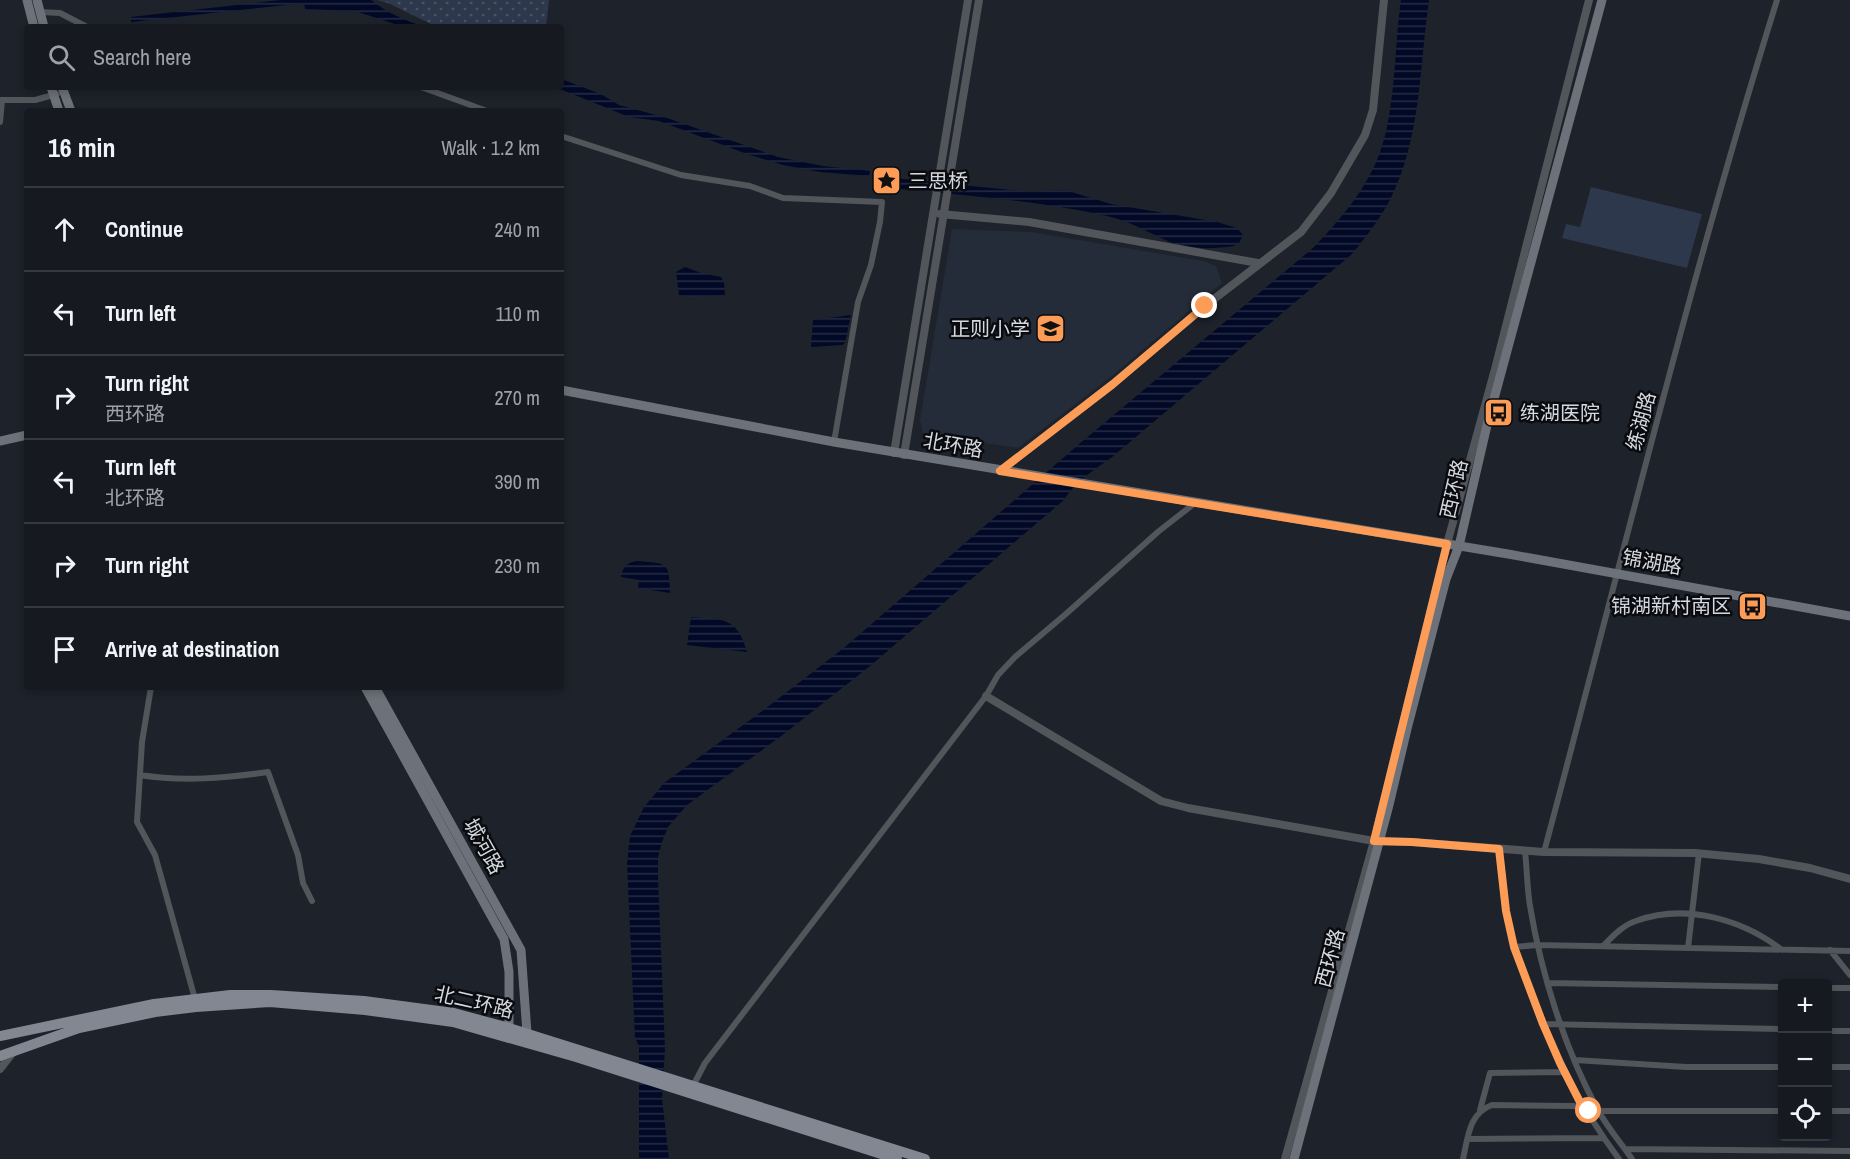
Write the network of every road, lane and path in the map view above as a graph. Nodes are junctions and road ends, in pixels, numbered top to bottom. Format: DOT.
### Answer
graph roads {
  1 [pos="27,0"];
  2 [pos="38,0"];
  3 [pos="968,0"];
  4 [pos="979,0"];
  5 [pos="1384,0"];
  6 [pos="1589,0"];
  7 [pos="1602,0"];
  8 [pos="1776,0"];
  9 [pos="40,12"];
  10 [pos="33,24"];
  11 [pos="44,24"];
  12 [pos="84,24"];
  13 [pos="63,90"];
  14 [pos="429,90"];
  15 [pos="52,91"];
  16 [pos="1,100"];
  17 [pos="58,108"];
  18 [pos="70,108"];
  19 [pos="479,108"];
  20 [pos="0,122"];
  21 [pos="564,137"];
  22 [pos="932,213"];
  23 [pos="943,214"];
  24 [pos="1258,263"];
  25 [pos="564,391"];
  26 [pos="24,436"];
  27 [pos="0,441"];
  28 [pos="834,442"];
  29 [pos="899,454"];
  30 [pos="1000,471"];
  31 [pos="1195,502"];
  32 [pos="1447,544"];
  33 [pos="1459,546"];
  34 [pos="1618,574"];
  35 [pos="1850,616"];
  36 [pos="151,690"];
  37 [pos="367,690"];
  38 [pos="377,690"];
  39 [pos="986,696"];
  40 [pos="140,775"];
  41 [pos="1377,841"];
  42 [pos="1499,849"];
  43 [pos="1525,851"];
  44 [pos="1544,852"];
  45 [pos="1699,853"];
  46 [pos="1850,879"];
  47 [pos="312,900"];
  48 [pos="1691,914"];
  49 [pos="1537,945"];
  50 [pos="1603,946"];
  51 [pos="1514,947"];
  52 [pos="1688,948"];
  53 [pos="1782,950"];
  54 [pos="1830,950"];
  55 [pos="1850,951"];
  56 [pos="1850,975"];
  57 [pos="1548,983"];
  58 [pos="1778,987"];
  59 [pos="1832,987"];
  60 [pos="1850,988"];
  61 [pos="195,999"];
  62 [pos="1543,1024"];
  63 [pos="1561,1024"];
  64 [pos="508,1028"];
  65 [pos="1778,1029"];
  66 [pos="1832,1030"];
  67 [pos="1850,1031"];
  68 [pos="527,1033"];
  69 [pos="0,1035"];
  70 [pos="14,1051"];
  71 [pos="0,1056"];
  72 [pos="1575,1062"];
  73 [pos="1560,1063"];
  74 [pos="1778,1067"];
  75 [pos="1832,1067"];
  76 [pos="1850,1067"];
  77 [pos="0,1069"];
  78 [pos="630,1070"];
  79 [pos="1564,1072"];
  80 [pos="678,1085"];
  81 [pos="693,1086"];
  82 [pos="1583,1108"];
  83 [pos="1480,1110"];
  84 [pos="1598,1111"];
  85 [pos="1778,1111"];
  86 [pos="1832,1111"];
  87 [pos="1850,1112"];
  88 [pos="1604,1138"];
  89 [pos="1468,1139"];
  90 [pos="1625,1149"];
  91 [pos="1850,1151"];
  92 [pos="897,1159"];
  93 [pos="924,1159"];
  94 [pos="1285,1159"];
  95 [pos="1294,1159"];
  96 [pos="1464,1159"];
  97 [pos="1619,1159"];
  98 [pos="1632,1159"];
  1 -- 10 [label="main road"];
  2 -- 9 [label="main road"];
  3 -- 22 [label="street"];
  4 -- 23 [label="street"];
  5 -- 24 [label="street"];
  6 -- 32 [label="street, 西环路"];
  7 -- 33 [label="main road, 西环路"];
  8 -- 34 [label="street, 练湖路"];
  9 -- 11 [label="main road"];
  9 -- 12 [label="street"];
  13 -- 15 [label="street"];
  13 -- 18 [label="main road"];
  14 -- 19 [label="street"];
  15 -- 16 [label="street"];
  15 -- 17 [label="main road"];
  16 -- 20 [label="street"];
  21 -- 28 [label="street"];
  22 -- 23 [label="street"];
  22 -- 29 [label="street"];
  23 -- 24 [label="street"];
  23 -- 29 [label="street"];
  24 -- 30 [label="street"];
  25 -- 28 [label="main road, 北环路"];
  26 -- 27 [label="main road"];
  28 -- 29 [label="main road, 北环路"];
  29 -- 30 [label="main road, 北环路"];
  30 -- 31 [label="main road, 北环路"];
  31 -- 32 [label="main road, 北环路"];
  31 -- 39 [label="street"];
  32 -- 33 [label="main road, 锦湖路"];
  32 -- 41 [label="street, 西环路"];
  33 -- 34 [label="main road, 锦湖路"];
  33 -- 41 [label="main road, 西环路"];
  34 -- 35 [label="main road, 锦湖路"];
  34 -- 44 [label="street, 练湖路"];
  36 -- 40 [label="street"];
  37 -- 64 [label="main road, 城河路"];
  38 -- 68 [label="main road, 城河路"];
  39 -- 41 [label="street"];
  39 -- 81 [label="street"];
  40 -- 47 [label="street"];
  40 -- 61 [label="street"];
  41 -- 42 [label="street"];
  41 -- 94 [label="street, 西环路"];
  41 -- 95 [label="main road, 西环路"];
  42 -- 43 [label="street"];
  42 -- 51 [label="street"];
  43 -- 44 [label="street"];
  43 -- 49 [label="street"];
  44 -- 45 [label="street"];
  45 -- 46 [label="street"];
  45 -- 48 [label="street"];
  48 -- 50 [label="street"];
  48 -- 52 [label="street"];
  48 -- 53 [label="street"];
  49 -- 50 [label="street"];
  49 -- 51 [label="street"];
  49 -- 57 [label="street"];
  50 -- 52 [label="street"];
  51 -- 62 [label="street"];
  52 -- 53 [label="street"];
  53 -- 54 [label="street"];
  54 -- 55 [label="street"];
  54 -- 56 [label="street"];
  57 -- 58 [label="street"];
  57 -- 63 [label="street"];
  59 -- 60 [label="street"];
  61 -- 64 [label="main road, 北二环路"];
  61 -- 69 [label="main road, 北二环路"];
  62 -- 63 [label="street"];
  62 -- 73 [label="street"];
  63 -- 65 [label="street"];
  63 -- 72 [label="street"];
  64 -- 68 [label="main road, 北二环路"];
  66 -- 67 [label="street"];
  68 -- 78 [label="main road, 北二环路"];
  70 -- 71 [label="main road, 北二环路"];
  70 -- 77 [label="street"];
  70 -- 78 [label="main road, 北二环路"];
  72 -- 73 [label="street"];
  72 -- 74 [label="street"];
  72 -- 84 [label="street"];
  73 -- 79 [label="street"];
  75 -- 76 [label="street"];
  78 -- 80 [label="main road, 北二环路"];
  79 -- 82 [label="street"];
  79 -- 83 [label="street"];
  80 -- 81 [label="main road, 北二环路"];
  80 -- 92 [label="main road, 北二环路"];
  81 -- 93 [label="main road, 北二环路"];
  82 -- 83 [label="street"];
  82 -- 84 [label="street"];
  82 -- 88 [label="street"];
  83 -- 89 [label="street"];
  84 -- 85 [label="street"];
  84 -- 90 [label="street"];
  86 -- 87 [label="street"];
  88 -- 89 [label="street"];
  88 -- 97 [label="street"];
  89 -- 96 [label="street"];
  90 -- 91 [label="street"];
  90 -- 98 [label="street"];
}
